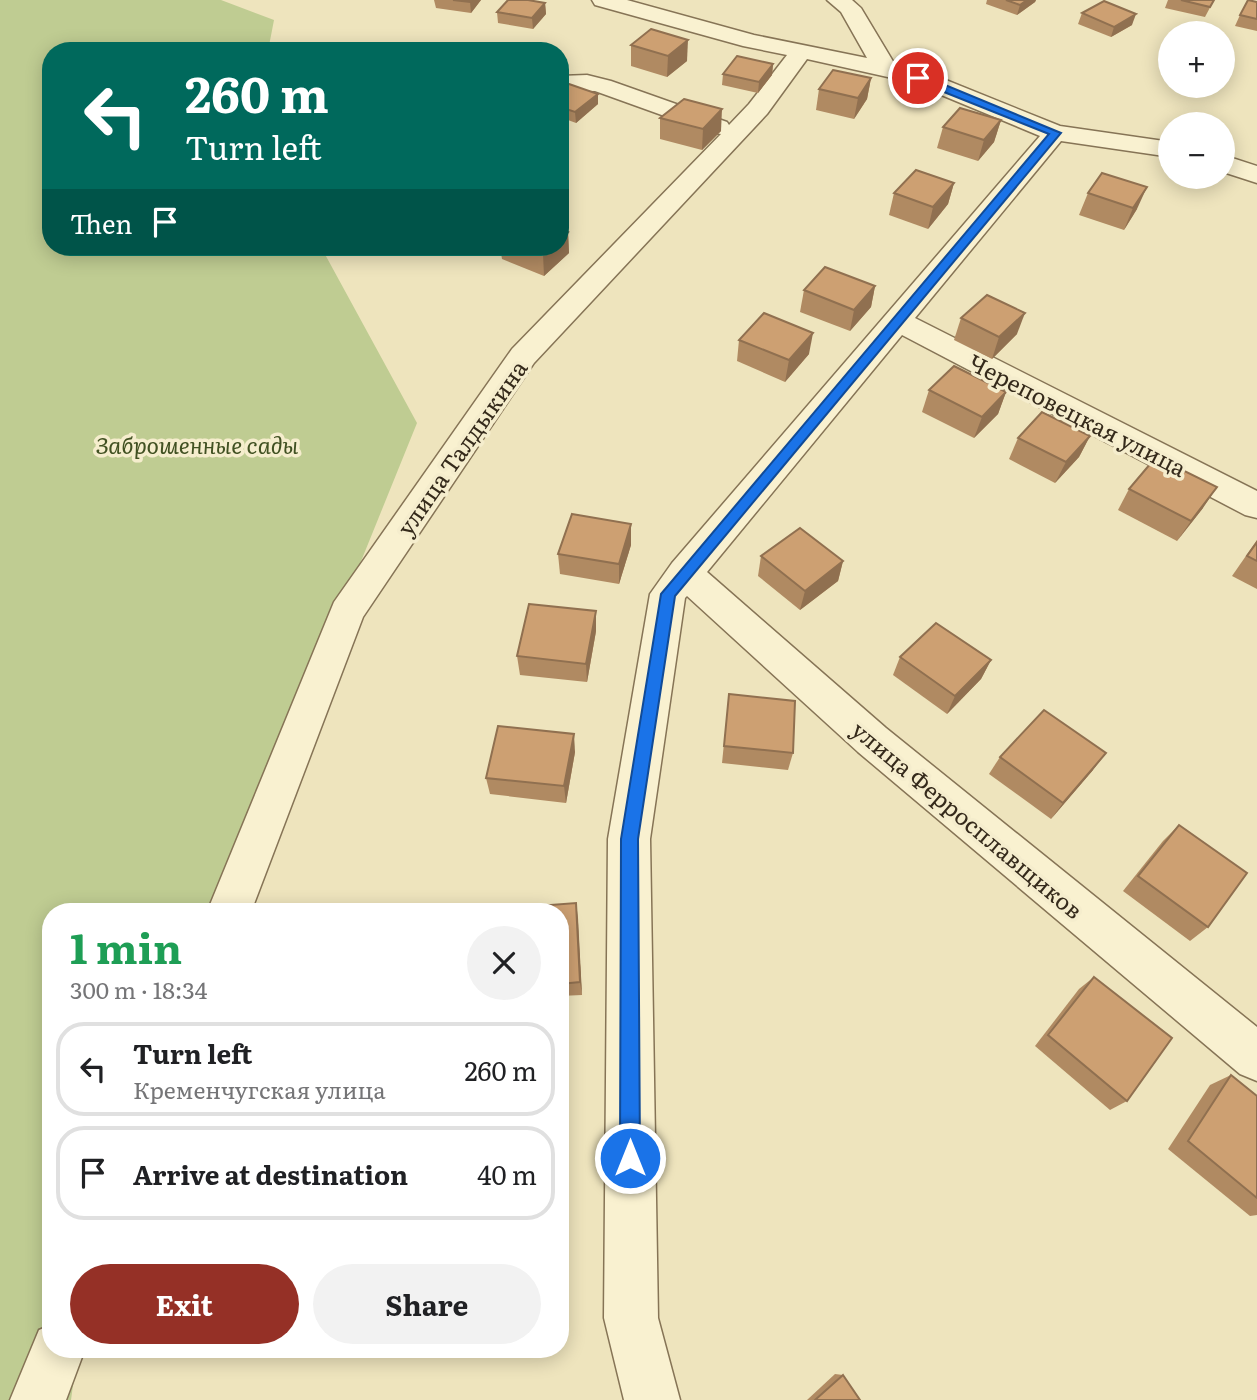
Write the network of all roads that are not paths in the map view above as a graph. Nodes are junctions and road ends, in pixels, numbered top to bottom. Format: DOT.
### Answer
graph roads {
  1 [pos="603,0"];
  2 [pos="838,0"];
  3 [pos="802,52"];
  4 [pos="885,68"];
  5 [pos="569,83"];
  6 [pos="735,133"];
  7 [pos="1055,133"];
  8 [pos="1158,148"];
  9 [pos="1235,167"];
  10 [pos="1257,175"];
  11 [pos="899,322"];
  12 [pos="1257,506"];
  13 [pos="685,573"];
  14 [pos="233,903"];
  15 [pos="1257,1057"];
  16 [pos="54,1358"];
  17 [pos="38,1400"];
  18 [pos="652,1400"];
  1 -- 3 [label="street"];
  2 -- 4 [label="street"];
  3 -- 4 [label="street"];
  3 -- 6 [label="street, улица Талдыкина"];
  4 -- 7 [label="street"];
  5 -- 6 [label="street"];
  6 -- 14 [label="street, улица Талдыкина"];
  7 -- 8 [label="street"];
  7 -- 11 [label="street"];
  9 -- 10 [label="street"];
  11 -- 12 [label="street, Череповецкая улица"];
  11 -- 13 [label="street"];
  13 -- 15 [label="street, улица Ферросплавщиков"];
  13 -- 18 [label="street"];
  16 -- 17 [label="street"];
}
